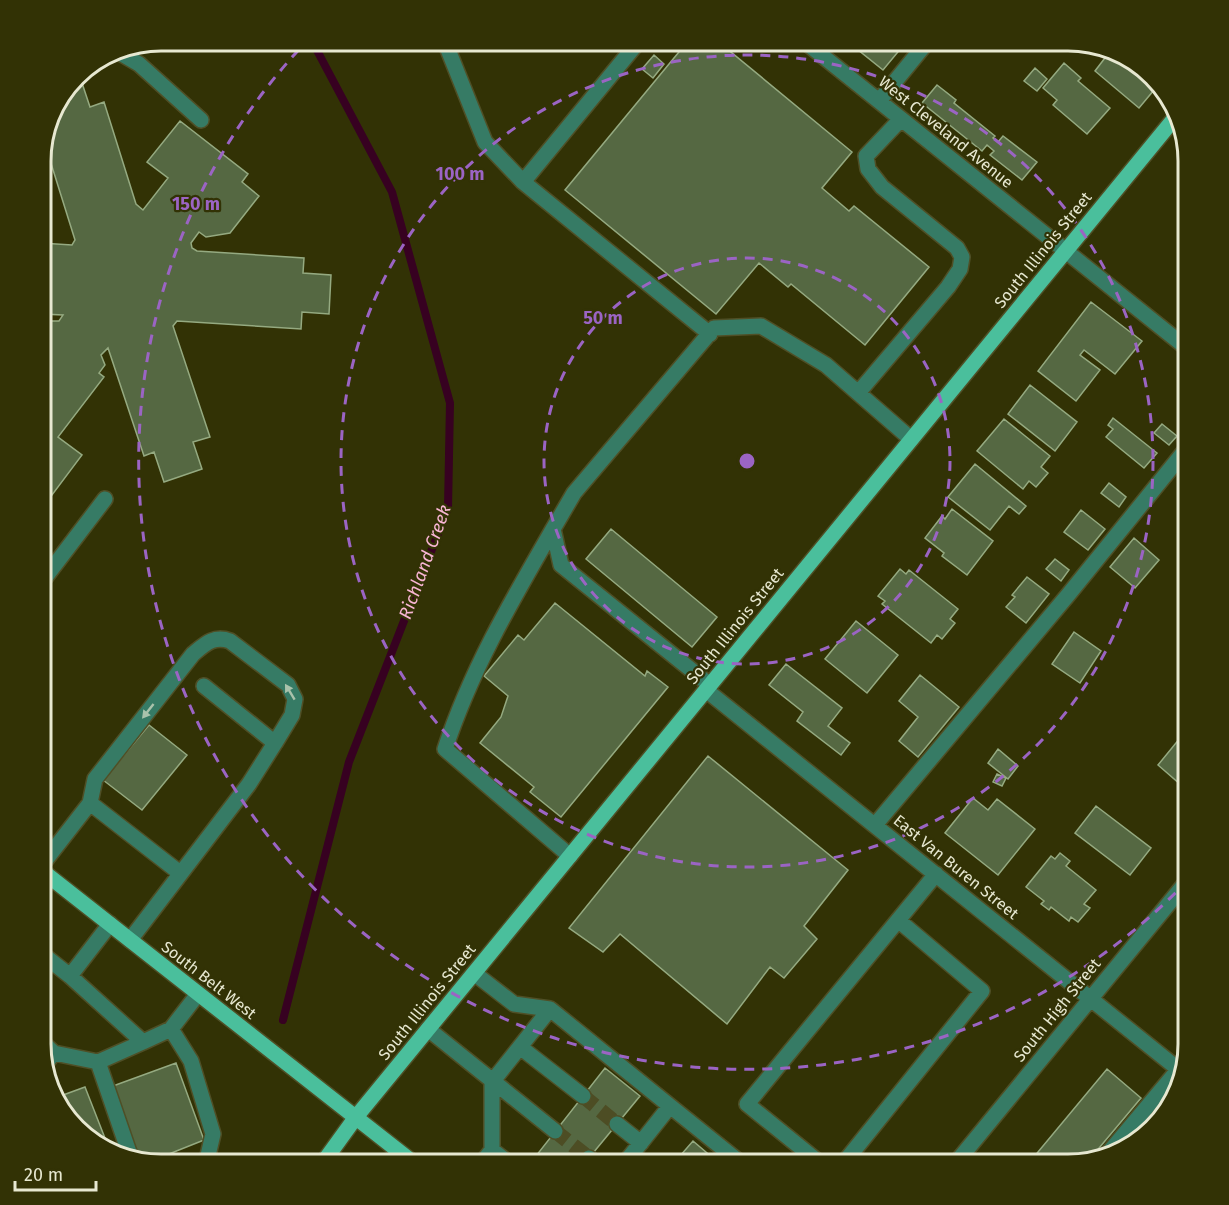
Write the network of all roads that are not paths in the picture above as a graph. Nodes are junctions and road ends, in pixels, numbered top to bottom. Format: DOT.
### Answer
graph roads {
  1 [pos="449,51"];
  2 [pos="631,51"];
  3 [pos="816,51"];
  4 [pos="920,51"];
  5 [pos="127,57"];
  6 [pos="879,101"];
  7 [pos="901,119"];
  8 [pos="201,120"];
  9 [pos="1171,123"];
  10 [pos="523,182"];
  11 [pos="1066,251"];
  12 [pos="710,333"];
  13 [pos="1178,341"];
  14 [pos="858,393"];
  15 [pos="911,439"];
  16 [pos="1178,459"];
  17 [pos="105,499"];
  18 [pos="553,529"];
  19 [pos="51,570"];
  20 [pos="204,686"];
  21 [pos="708,687"];
  22 [pos="275,743"];
  23 [pos="90,803"];
  24 [pos="875,825"];
  25 [pos="51,854"];
  26 [pos="570,856"];
  27 [pos="180,873"];
  28 [pos="936,874"];
  29 [pos="51,877"];
  30 [pos="1178,892"];
  31 [pos="898,920"];
  32 [pos="110,924"];
  33 [pos="130,940"];
  34 [pos="51,962"];
  35 [pos="474,973"];
  36 [pos="70,976"];
  37 [pos="198,994"];
  38 [pos="1090,998"];
  39 [pos="550,1010"];
  40 [pos="171,1029"];
  41 [pos="428,1029"];
  42 [pos="143,1042"];
  43 [pos="520,1047"];
  44 [pos="52,1058"];
  45 [pos="98,1062"];
  46 [pos="1175,1067"];
  47 [pos="1172,1081"];
  48 [pos="492,1082"];
  49 [pos="583,1096"];
  50 [pos="670,1106"];
  51 [pos="356,1117"];
  52 [pos="617,1124"];
  53 [pos="555,1131"];
  54 [pos="1119,1141"];
  55 [pos="641,1143"];
  56 [pos="128,1148"];
  57 [pos="492,1150"];
  58 [pos="208,1154"];
  59 [pos="329,1154"];
  60 [pos="402,1154"];
  61 [pos="489,1154"];
  62 [pos="497,1154"];
  63 [pos="632,1154"];
  64 [pos="730,1154"];
  65 [pos="809,1154"];
  66 [pos="851,1154"];
  67 [pos="963,1154"];
  1 -- 10 [label="street"];
  2 -- 10 [label="street"];
  3 -- 6 [label="street, West Cleveland Avenue"];
  4 -- 6 [label="street"];
  5 -- 8 [label="street"];
  6 -- 7 [label="street, West Cleveland Avenue"];
  7 -- 11 [label="street, West Cleveland Avenue"];
  7 -- 14 [label="street"];
  9 -- 11 [label="main road, South Illinois Street"];
  10 -- 12 [label="street"];
  11 -- 13 [label="street, West Cleveland Avenue"];
  11 -- 15 [label="main road, South Illinois Street"];
  12 -- 14 [label="street"];
  12 -- 18 [label="street"];
  14 -- 15 [label="street"];
  15 -- 21 [label="main road, South Illinois Street"];
  16 -- 24 [label="street"];
  17 -- 19 [label="street"];
  18 -- 21 [label="street, East Van Buren Street"];
  18 -- 26 [label="street"];
  20 -- 22 [label="street"];
  21 -- 24 [label="street, East Van Buren Street"];
  21 -- 26 [label="main road, South Illinois Street"];
  22 -- 23 [label="street, one-way"];
  22 -- 27 [label="street"];
  23 -- 25 [label="street"];
  23 -- 27 [label="street"];
  24 -- 28 [label="street, East Van Buren Street"];
  26 -- 35 [label="main road, South Illinois Street"];
  27 -- 33 [label="street"];
  28 -- 31 [label="street"];
  28 -- 38 [label="street, East Van Buren Street"];
  29 -- 32 [label="main road, South Belt West"];
  30 -- 38 [label="street, South High Street"];
  31 -- 65 [label="street"];
  31 -- 66 [label="street"];
  32 -- 33 [label="main road, South Belt West"];
  32 -- 36 [label="street"];
  33 -- 37 [label="main road, South Belt West"];
  34 -- 36 [label="street"];
  35 -- 39 [label="street"];
  35 -- 41 [label="main road, South Illinois Street"];
  36 -- 42 [label="street"];
  37 -- 40 [label="street"];
  37 -- 51 [label="main road, South Belt West"];
  38 -- 46 [label="street, East Van Buren Street"];
  38 -- 67 [label="street, South High Street"];
  39 -- 43 [label="street"];
  39 -- 50 [label="street"];
  40 -- 42 [label="street"];
  40 -- 58 [label="street"];
  41 -- 48 [label="street"];
  41 -- 51 [label="main road, South Illinois Street"];
  42 -- 45 [label="street"];
  43 -- 48 [label="street"];
  43 -- 49 [label="street"];
  44 -- 45 [label="street"];
  45 -- 56 [label="street"];
  47 -- 54 [label="street"];
  48 -- 53 [label="street"];
  48 -- 57 [label="street"];
  50 -- 55 [label="street"];
  50 -- 64 [label="street"];
  51 -- 59 [label="main road, South Illinois Street"];
  51 -- 60 [label="main road, South Belt West"];
  52 -- 55 [label="street"];
  55 -- 63 [label="street"];
  57 -- 61 [label="street"];
  57 -- 62 [label="street"];
}
